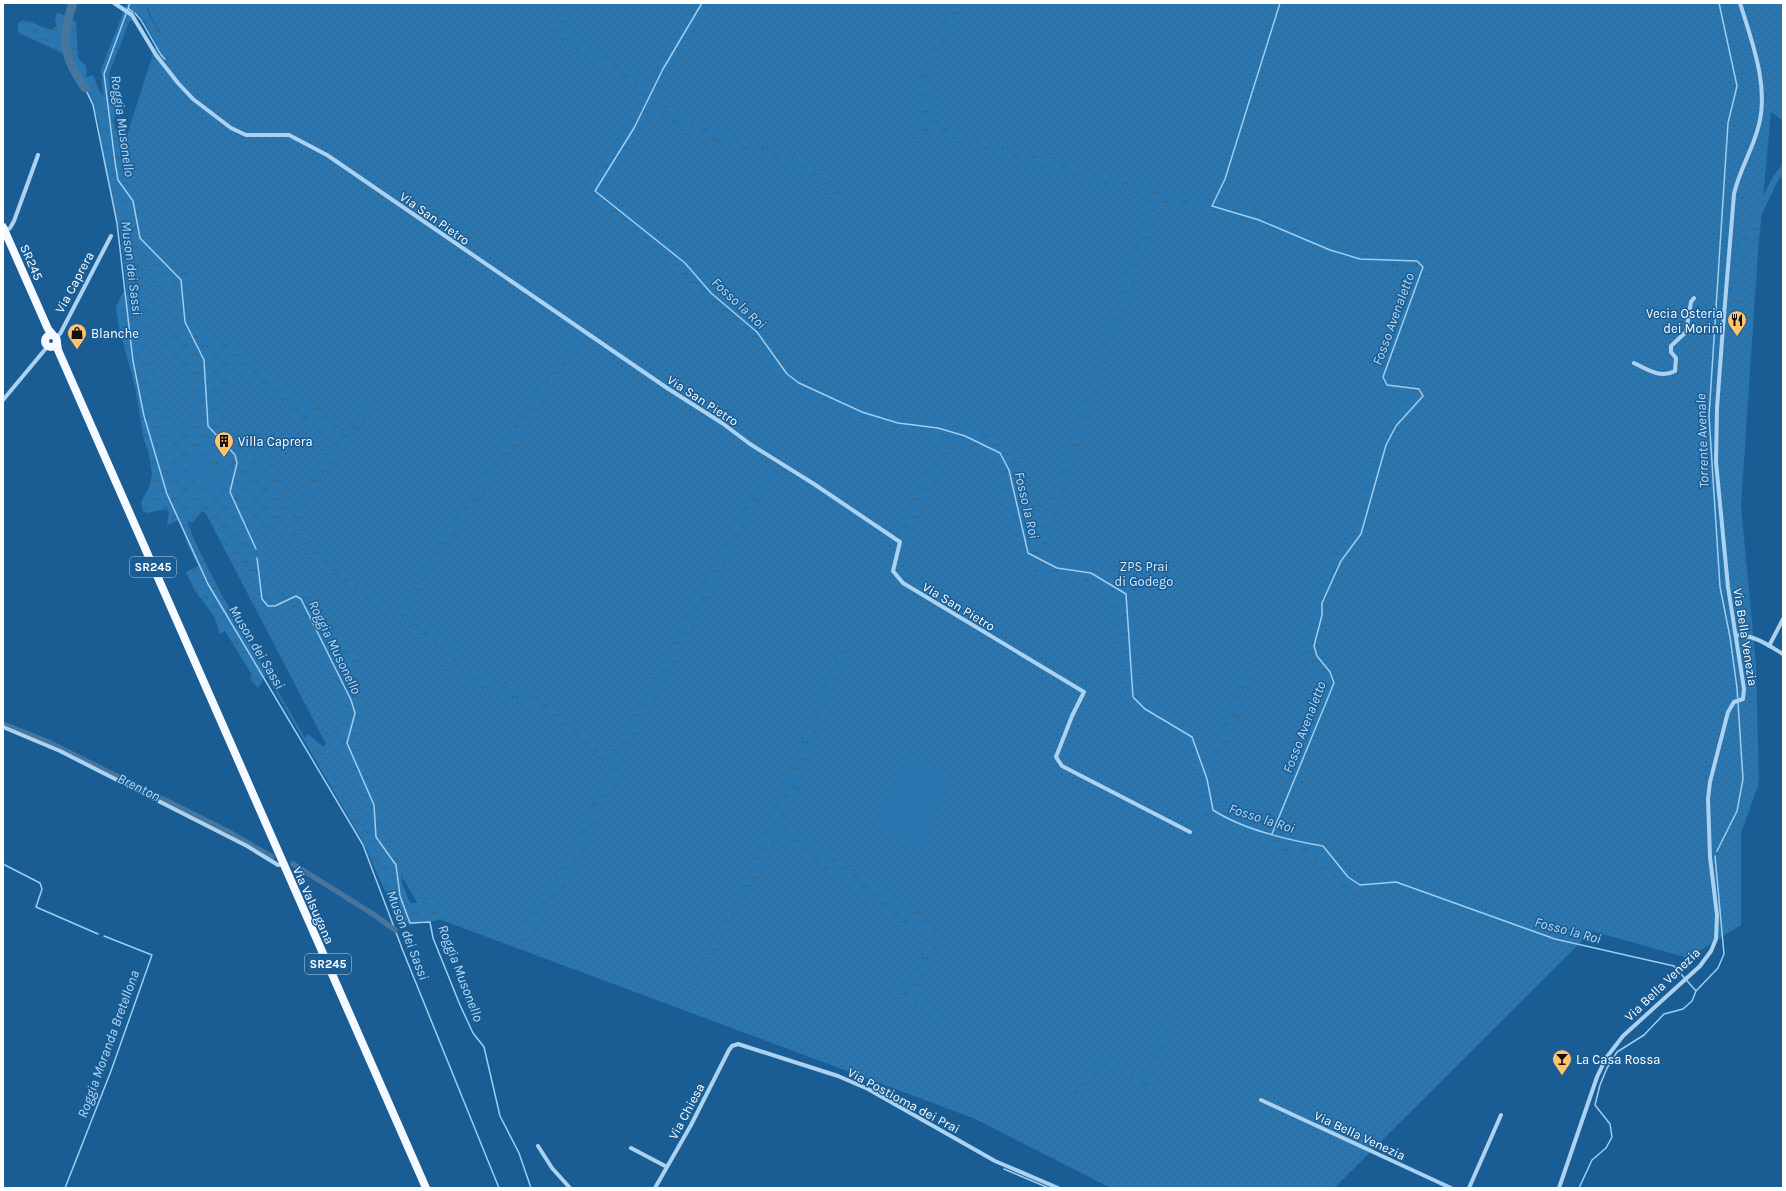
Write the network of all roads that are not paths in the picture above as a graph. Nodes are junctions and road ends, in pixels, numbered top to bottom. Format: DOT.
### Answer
graph roads {
  1 [pos="114,3"];
  2 [pos="1740,3"];
  3 [pos="38,155"];
  4 [pos="4,229"];
  5 [pos="111,236"];
  6 [pos="1694,298"];
  7 [pos="53,340"];
  8 [pos="1634,363"];
  9 [pos="3,400"];
  10 [pos="1783,619"];
  11 [pos="1736,635"];
  12 [pos="1769,646"];
  13 [pos="1783,654"];
  14 [pos="3,727"];
  15 [pos="229,740"];
  16 [pos="1190,832"];
  17 [pos="284,864"];
  18 [pos="736,1044"];
  19 [pos="1261,1100"];
  20 [pos="1501,1115"];
  21 [pos="538,1146"];
  22 [pos="631,1148"];
  23 [pos="667,1167"];
  24 [pos="426,1188"];
  25 [pos="570,1188"];
  26 [pos="655,1188"];
  27 [pos="1058,1188"];
  28 [pos="1451,1188"];
  29 [pos="1469,1188"];
  30 [pos="1559,1188"];
  1 -- 16 [label="street, Via San Pietro"];
  2 -- 11 [label="street, Via Bella Venezia"];
  3 -- 4 [label="street"];
  4 -- 7 [label="main road, SR245 / SR245"];
  5 -- 7 [label="street, Via Caprera"];
  6 -- 8 [label="street"];
  7 -- 9 [label="street, Via Caprera"];
  7 -- 15 [label="main road, SR245 / SR245"];
  10 -- 12 [label="street"];
  11 -- 12 [label="street"];
  11 -- 30 [label="street, Via Bella Venezia"];
  12 -- 13 [label="street"];
  14 -- 17 [label="street"];
  15 -- 17 [label="main road, Via Valsugana / SR245"];
  17 -- 24 [label="main road, Via Valsugana / SR245"];
  18 -- 23 [label="street, Via Chiesa"];
  18 -- 27 [label="street, Via Postioma dei Prai"];
  19 -- 28 [label="street, Via Bella Venezia"];
  20 -- 29 [label="street"];
  21 -- 25 [label="street"];
  22 -- 23 [label="street"];
  23 -- 26 [label="street, Via Chiesa"];
}
